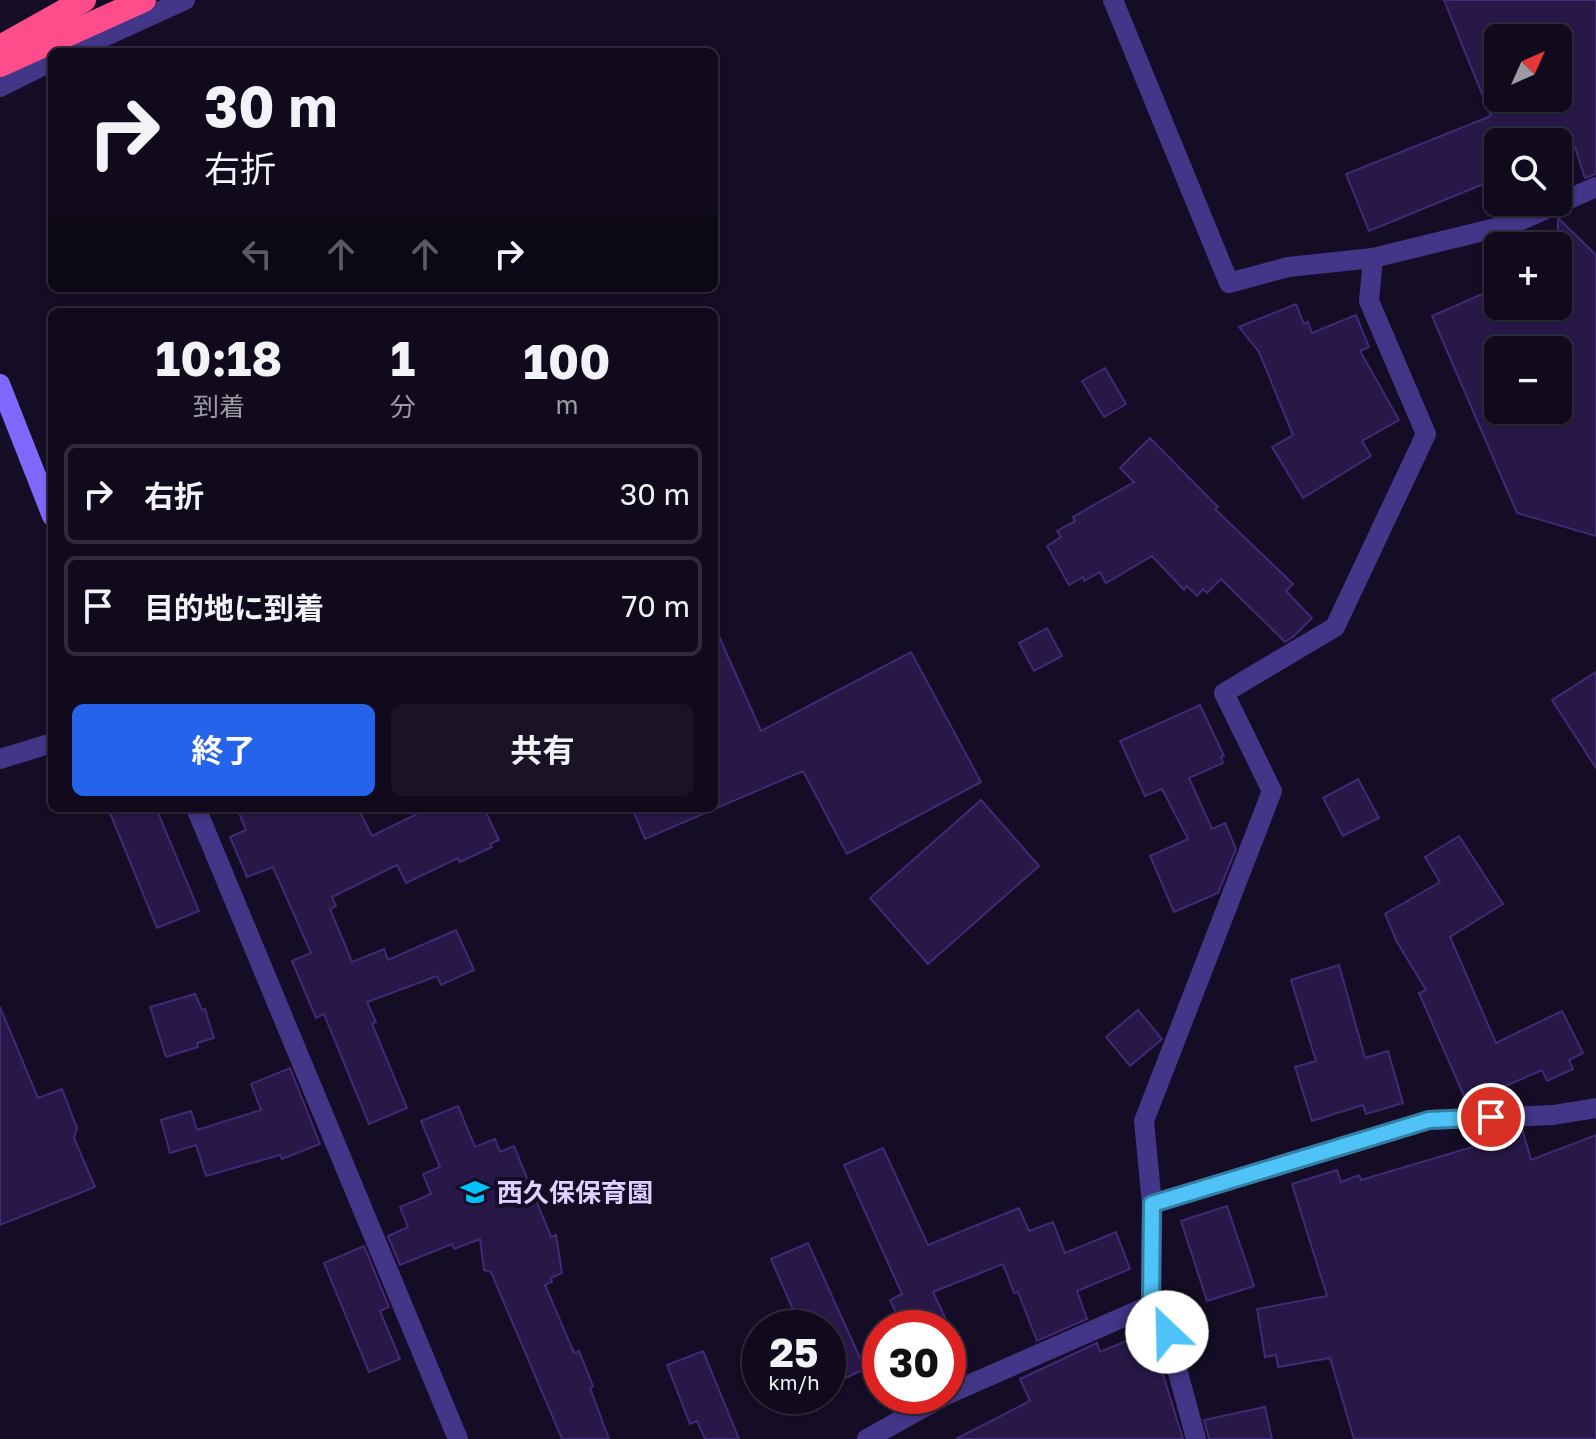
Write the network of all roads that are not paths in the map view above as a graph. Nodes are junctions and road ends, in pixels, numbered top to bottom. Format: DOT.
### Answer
graph roads {
  1 [pos="84,0"];
  2 [pos="144,0"];
  3 [pos="185,0"];
  4 [pos="1113,0"];
  5 [pos="0,47"];
  6 [pos="80,48"];
  7 [pos="48,63"];
  8 [pos="0,65"];
  9 [pos="0,87"];
  10 [pos="1596,187"];
  11 [pos="1373,258"];
  12 [pos="0,384"];
  13 [pos="48,506"];
  14 [pos="48,744"];
  15 [pos="0,759"];
  16 [pos="198,812"];
  17 [pos="1596,1108"];
  18 [pos="1152,1204"];
  19 [pos="1151,1305"];
  20 [pos="966,1386"];
  21 [pos="912,1414"];
  22 [pos="458,1439"];
  23 [pos="867,1439"];
  24 [pos="1196,1439"];
  1 -- 5 [label="highway"];
  2 -- 8 [label="highway"];
  3 -- 6 [label="street"];
  4 -- 11 [label="street"];
  7 -- 9 [label="street"];
  10 -- 11 [label="street"];
  11 -- 18 [label="street"];
  12 -- 13 [label="street"];
  14 -- 15 [label="street"];
  16 -- 22 [label="street"];
  17 -- 18 [label="street"];
  18 -- 19 [label="street"];
  19 -- 20 [label="street"];
  19 -- 24 [label="street"];
  21 -- 23 [label="street"];
}
